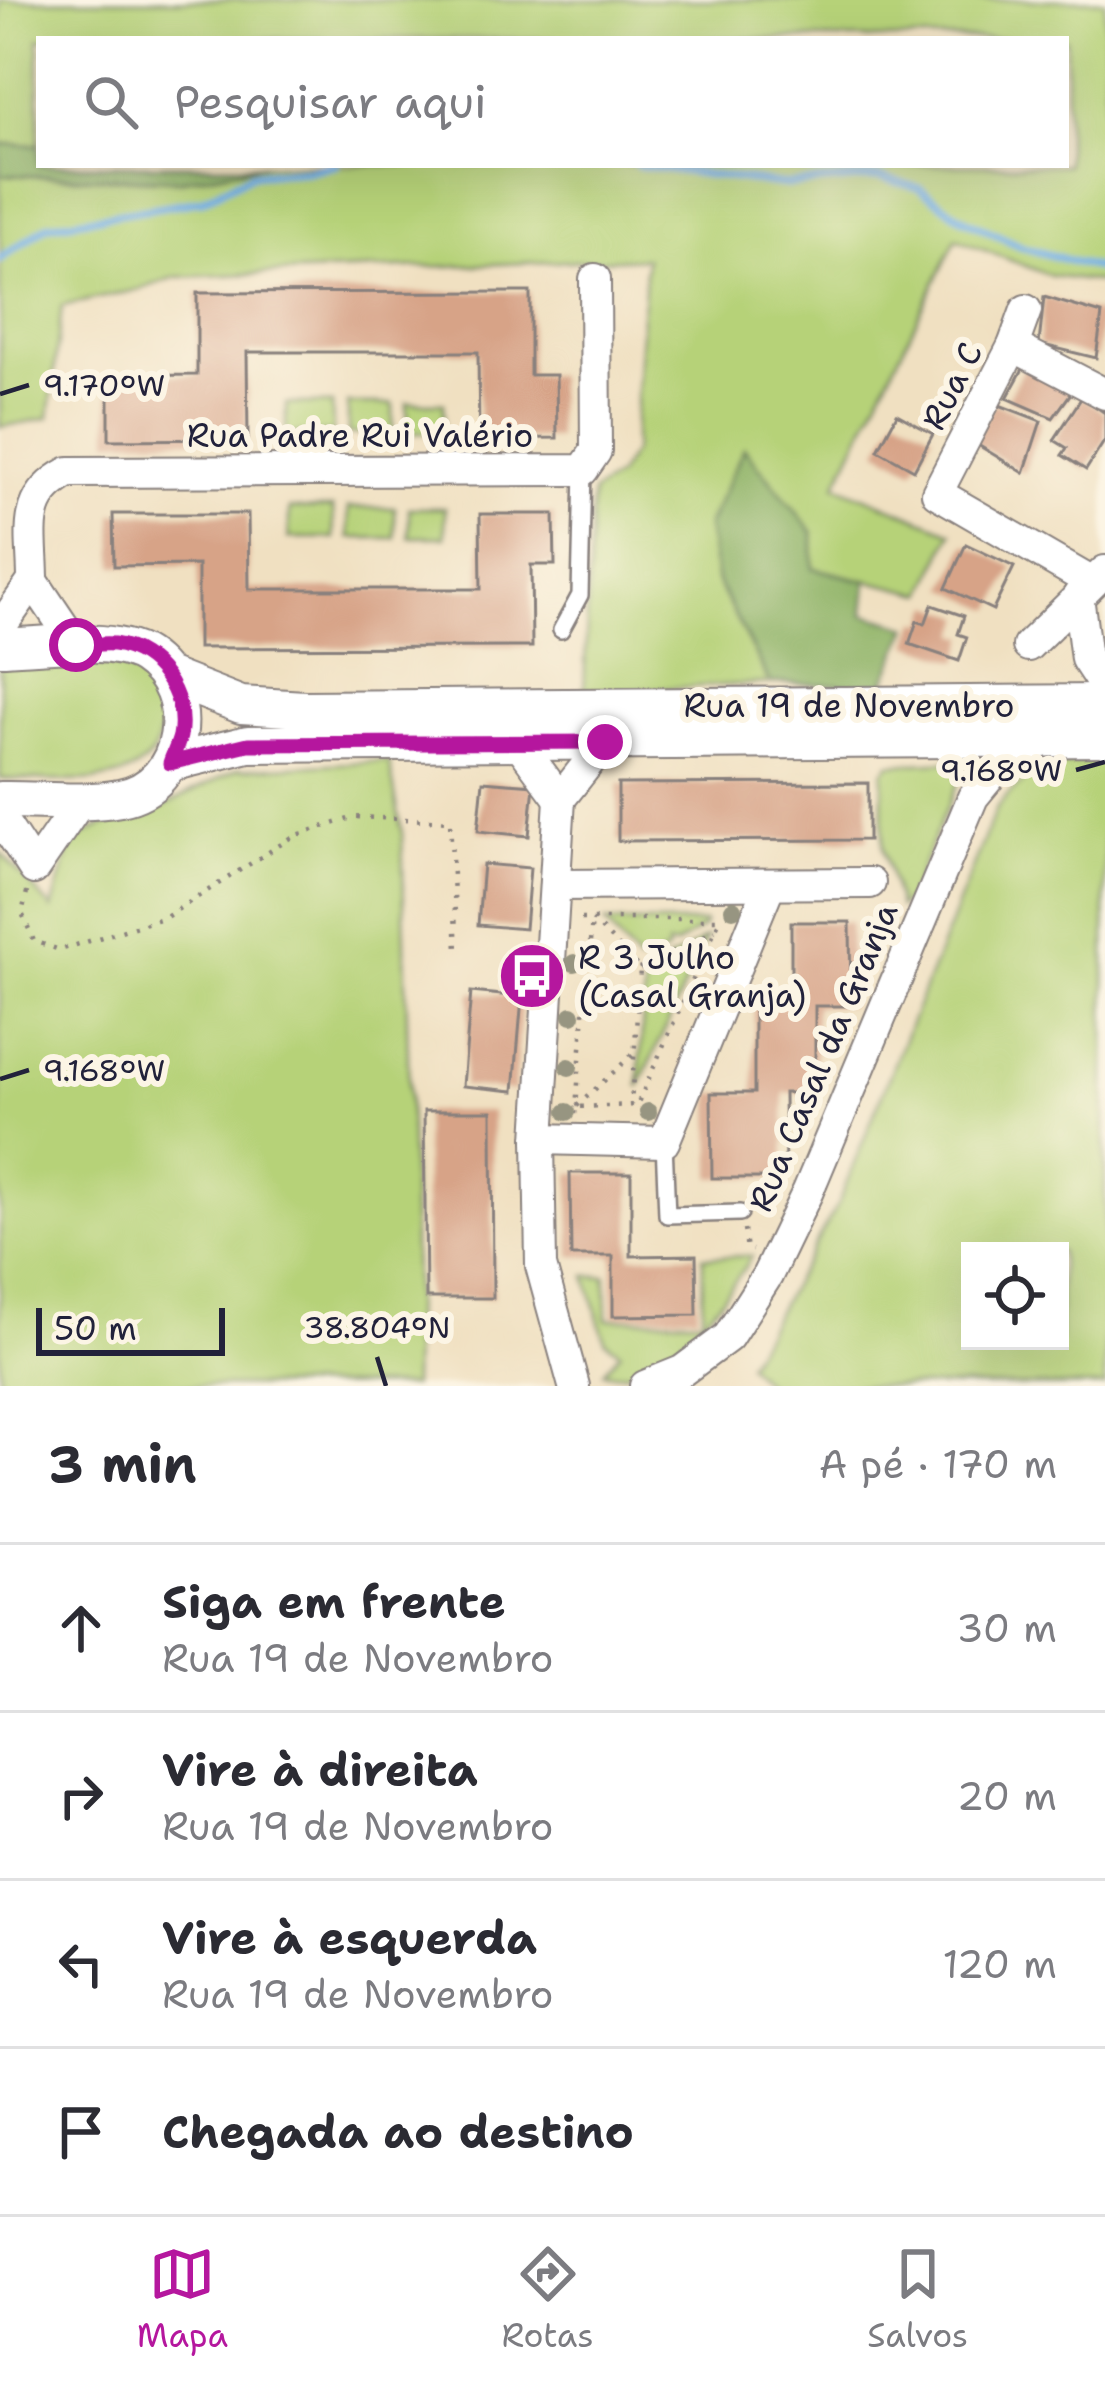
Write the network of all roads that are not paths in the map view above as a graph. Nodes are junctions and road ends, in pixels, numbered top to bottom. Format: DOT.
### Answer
graph roads {
  1 [pos="595,279"];
  2 [pos="1026,310"];
  3 [pos="1013,346"];
  4 [pos="1105,394"];
  5 [pos="583,470"];
  6 [pos="33,581"];
  7 [pos="1091,583"];
  8 [pos="0,628"];
  9 [pos="561,630"];
  10 [pos="76,645"];
  11 [pos="0,646"];
  12 [pos="1028,646"];
  13 [pos="1086,659"];
  14 [pos="166,676"];
  15 [pos="1105,688"];
  16 [pos="1105,703"];
  17 [pos="1051,721"];
  18 [pos="1105,738"];
  19 [pos="518,742"];
  20 [pos="605,742"];
  21 [pos="170,763"];
  22 [pos="82,799"];
  23 [pos="560,799"];
  24 [pos="0,800"];
  25 [pos="0,817"];
  26 [pos="870,883"];
  27 [pos="770,884"];
  28 [pos="555,885"];
  29 [pos="539,1139"];
  30 [pos="664,1142"];
  31 [pos="740,1213"];
  32 [pos="574,1386"];
  33 [pos="645,1386"];
  1 -- 5 [label="street"];
  2 -- 3 [label="street, Rua C"];
  3 -- 4 [label="street"];
  3 -- 7 [label="street, Rua C"];
  5 -- 6 [label="street, Rua Padre Rui Valério"];
  5 -- 9 [label="lane"];
  6 -- 8 [label="street"];
  6 -- 10 [label="street"];
  7 -- 12 [label="street"];
  7 -- 13 [label="street"];
  10 -- 11 [label="street, Rua 19 de Novembro"];
  10 -- 14 [label="street, Rua 19 de Novembro"];
  13 -- 15 [label="street"];
  13 -- 17 [label="street, Rua Casal da Granja"];
  14 -- 17 [label="street, Rua 19 de Novembro"];
  14 -- 21 [label="street"];
  16 -- 17 [label="street, Rua 19 de Novembro"];
  17 -- 18 [label="street, Rua 19 de Novembro"];
  17 -- 20 [label="street, Rua 19 de Novembro"];
  17 -- 33 [label="street, Rua Casal da Granja"];
  19 -- 20 [label="street, Rua 19 de Novembro"];
  19 -- 21 [label="street, Rua 19 de Novembro"];
  19 -- 23 [label="street"];
  20 -- 23 [label="street"];
  21 -- 22 [label="street, Rua 19 de Novembro"];
  22 -- 24 [label="street, Rua 19 de Novembro"];
  22 -- 25 [label="street"];
  23 -- 28 [label="street"];
  26 -- 27 [label="street"];
  27 -- 28 [label="street"];
  27 -- 30 [label="street"];
  28 -- 29 [label="street"];
  29 -- 30 [label="street"];
  29 -- 32 [label="street"];
  30 -- 31 [label="lane"];
}
